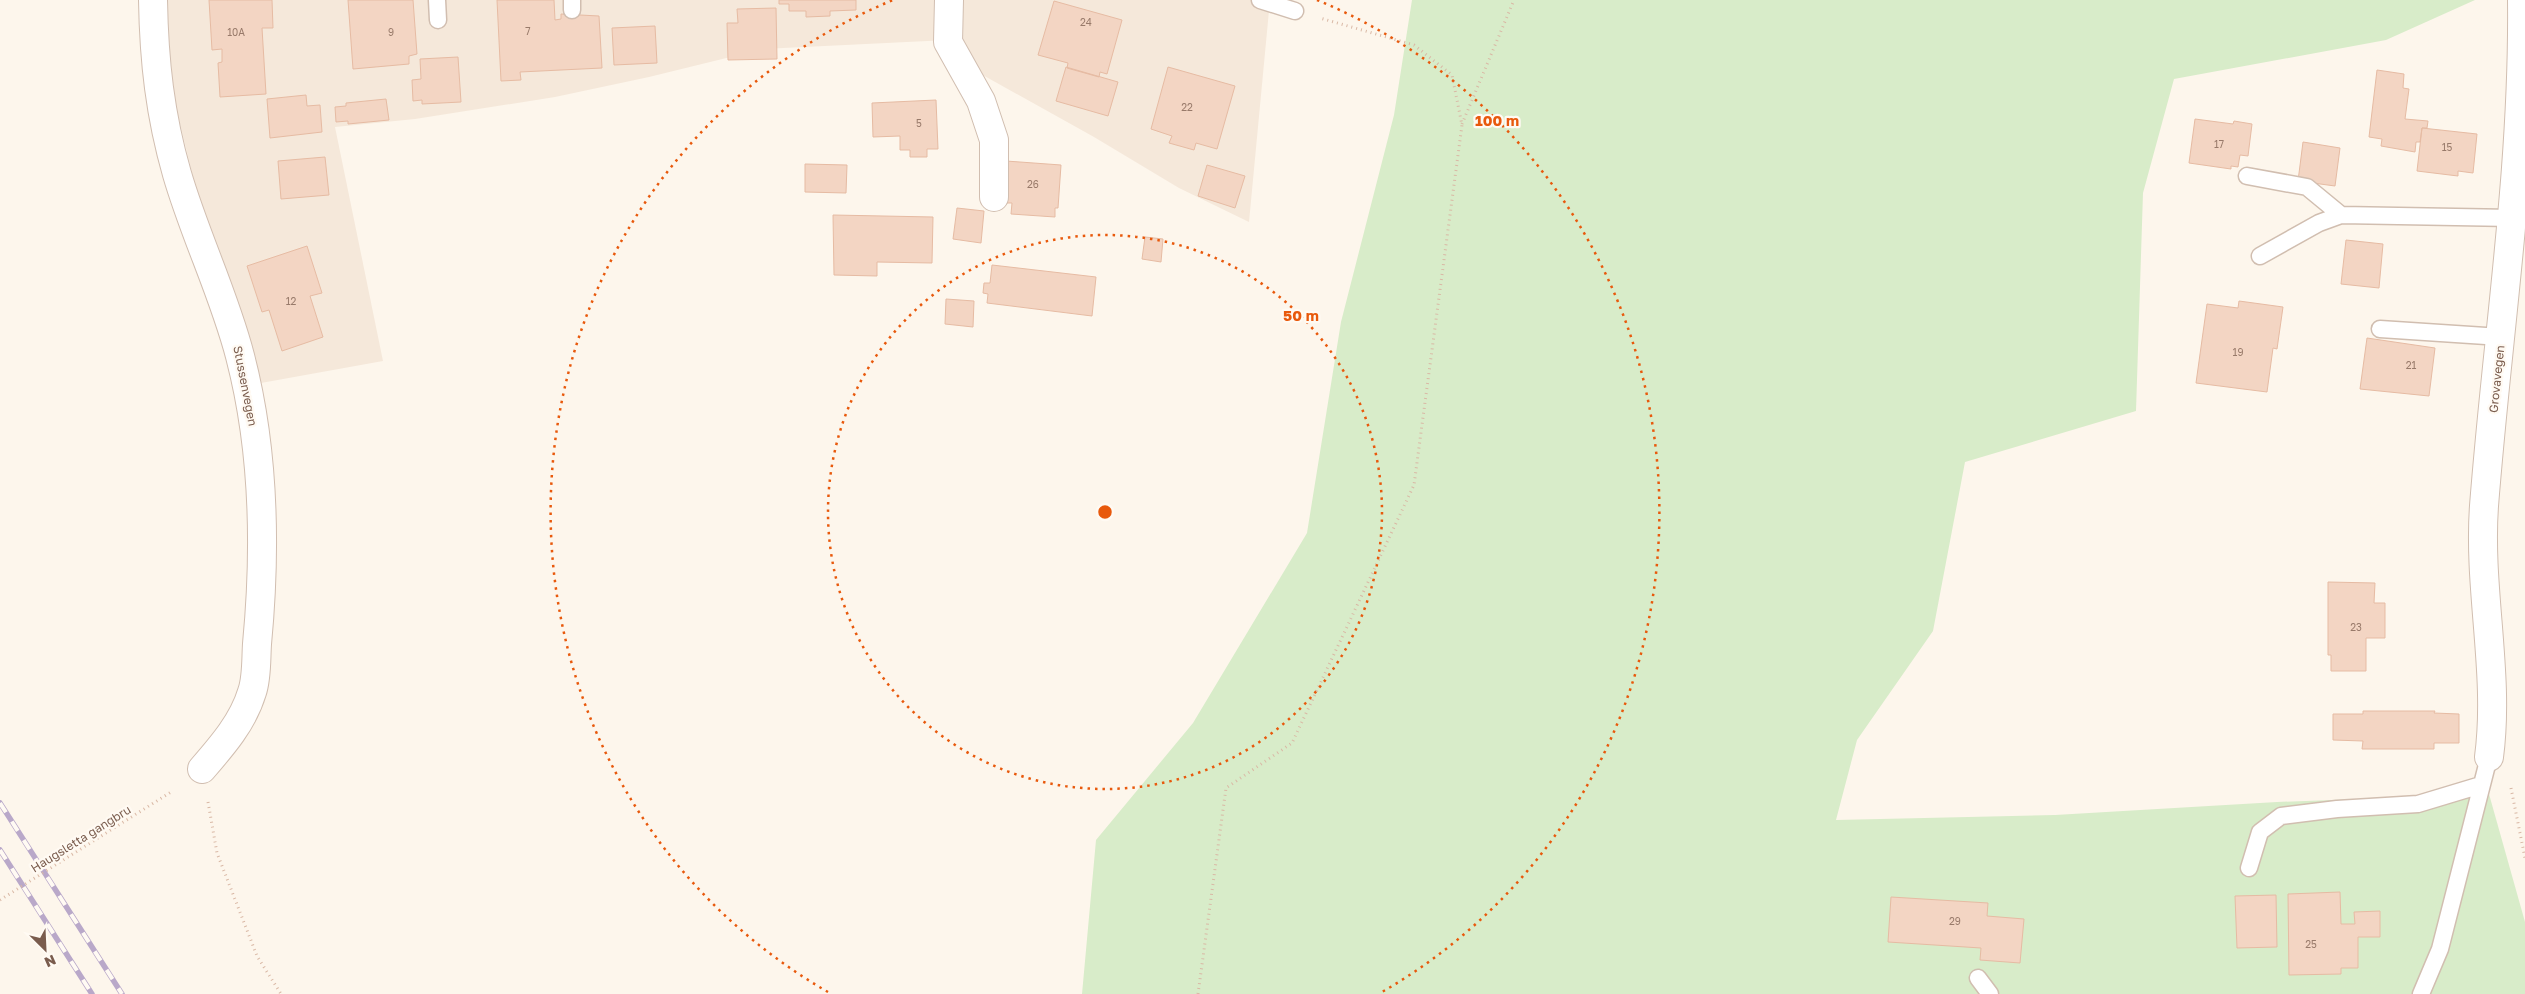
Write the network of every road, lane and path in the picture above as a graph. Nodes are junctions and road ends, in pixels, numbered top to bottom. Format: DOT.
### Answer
graph roads {
  1 [pos="153,0"];
  2 [pos="436,0"];
  3 [pos="949,0"];
  4 [pos="1260,0"];
  5 [pos="1514,0"];
  6 [pos="2522,0"];
  7 [pos="1295,10"];
  8 [pos="438,20"];
  9 [pos="1462,124"];
  10 [pos="2247,176"];
  11 [pos="994,196"];
  12 [pos="2341,215"];
  13 [pos="2513,218"];
  14 [pos="2260,256"];
  15 [pos="2380,329"];
  16 [pos="2501,337"];
  17 [pos="2489,757"];
  18 [pos="202,769"];
  19 [pos="2481,785"];
  20 [pos="171,792"];
  21 [pos="2250,868"];
  22 [pos="0,900"];
  23 [pos="1978,978"];
  24 [pos="2418,991"];
  25 [pos="280,994"];
  26 [pos="1198,994"];
  27 [pos="1990,994"];
  1 -- 18 [label="street, Stussenvegen"];
  2 -- 8 [label="lane"];
  3 -- 11 [label="street"];
  4 -- 7 [label="lane"];
  5 -- 9 [label="path"];
  6 -- 13 [label="street, Grovavegen"];
  7 -- 9 [label="path"];
  9 -- 26 [label="path"];
  10 -- 12 [label="lane"];
  12 -- 13 [label="lane"];
  12 -- 14 [label="lane"];
  13 -- 16 [label="street, Grovavegen"];
  15 -- 16 [label="lane"];
  16 -- 17 [label="street, Grovavegen"];
  17 -- 19 [label="lane"];
  18 -- 25 [label="path"];
  19 -- 21 [label="lane"];
  19 -- 24 [label="lane"];
  20 -- 22 [label="path, Haugsletta gangbru, bridge"];
  23 -- 27 [label="lane"];
}
